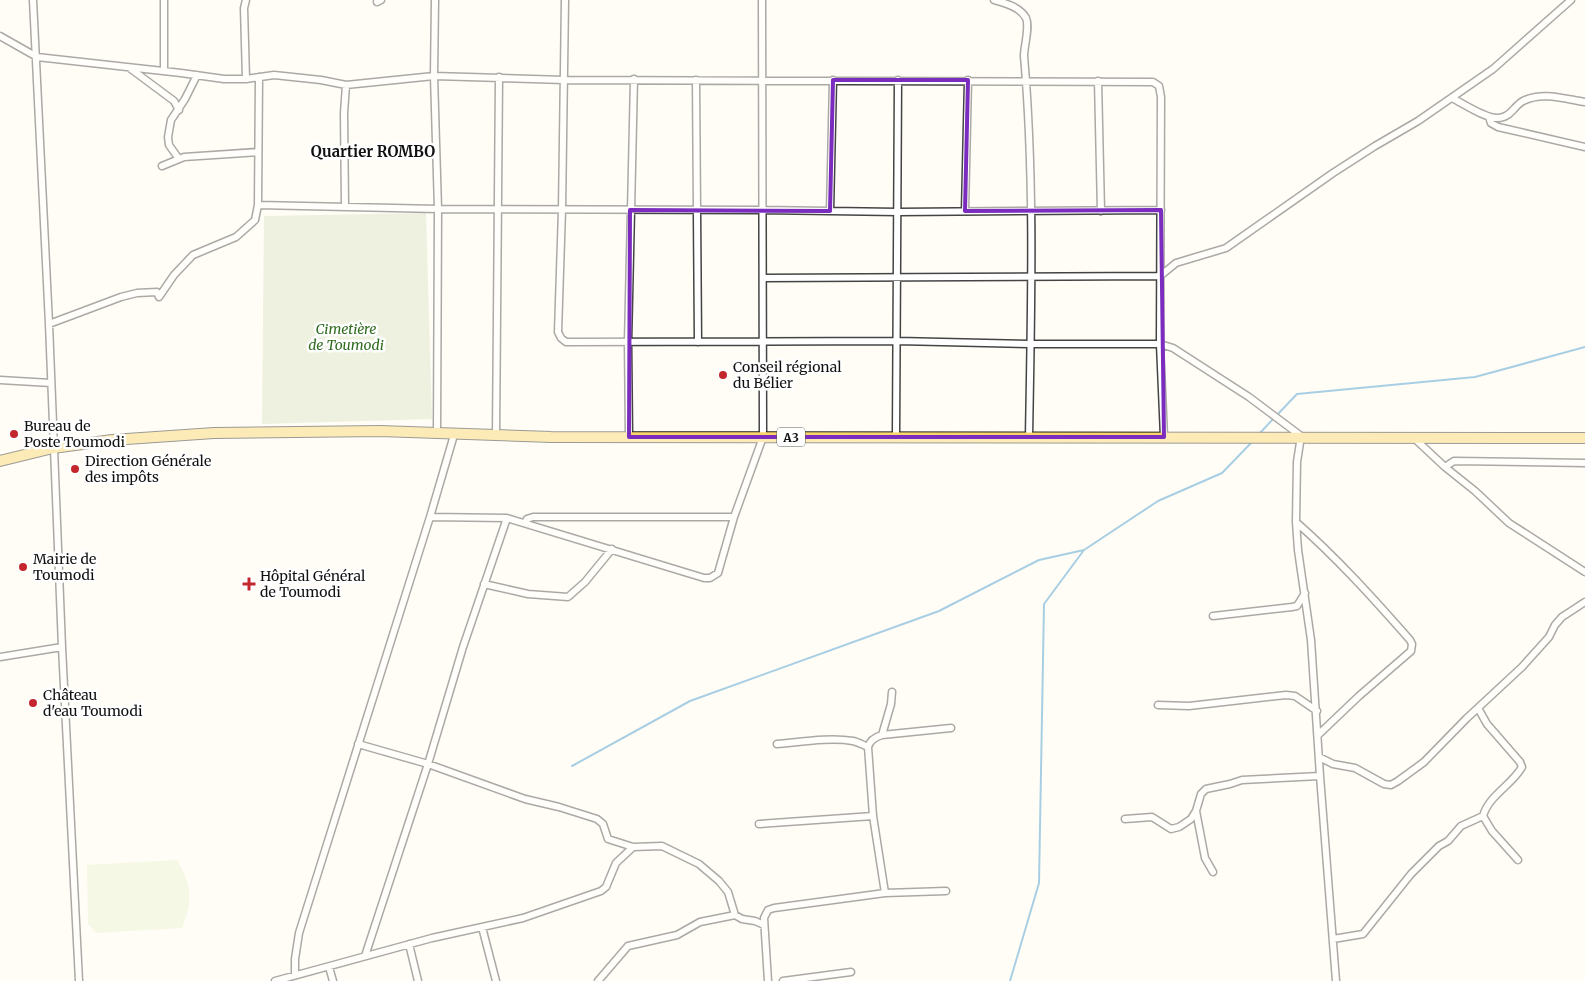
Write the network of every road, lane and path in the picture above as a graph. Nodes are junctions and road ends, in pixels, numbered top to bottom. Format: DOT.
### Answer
graph roads {
  1 [pos="33,0"];
  2 [pos="164,0"];
  3 [pos="246,0"];
  4 [pos="435,0"];
  5 [pos="566,0"];
  6 [pos="762,0"];
  7 [pos="994,0"];
  8 [pos="1571,0"];
  9 [pos="0,36"];
  10 [pos="36,57"];
  11 [pos="128,68"];
  12 [pos="164,71"];
  13 [pos="197,75"];
  14 [pos="434,76"];
  15 [pos="259,77"];
  16 [pos="499,77"];
  17 [pos="246,79"];
  18 [pos="634,79"];
  19 [pos="564,80"];
  20 [pos="696,80"];
  21 [pos="762,80"];
  22 [pos="833,80"];
  23 [pos="898,80"];
  24 [pos="968,80"];
  25 [pos="1027,81"];
  26 [pos="1098,81"];
  27 [pos="346,85"];
  28 [pos="1452,98"];
  29 [pos="1585,102"];
  30 [pos="179,110"];
  31 [pos="1489,117"];
  32 [pos="1585,147"];
  33 [pos="258,152"];
  34 [pos="179,159"];
  35 [pos="162,166"];
  36 [pos="258,205"];
  37 [pos="345,206"];
  38 [pos="438,210"];
  39 [pos="498,210"];
  40 [pos="562,210"];
  41 [pos="630,210"];
  42 [pos="697,210"];
  43 [pos="762,210"];
  44 [pos="1160,210"];
  45 [pos="830,211"];
  46 [pos="966,211"];
  47 [pos="898,212"];
  48 [pos="1031,212"];
  49 [pos="1101,212"];
  50 [pos="1160,276"];
  51 [pos="1030,277"];
  52 [pos="763,278"];
  53 [pos="898,278"];
  54 [pos="49,324"];
  55 [pos="763,341"];
  56 [pos="898,341"];
  57 [pos="628,342"];
  58 [pos="698,342"];
  59 [pos="1030,344"];
  60 [pos="1160,344"];
  61 [pos="0,380"];
  62 [pos="50,383"];
  63 [pos="437,433"];
  64 [pos="454,435"];
  65 [pos="496,435"];
  66 [pos="896,436"];
  67 [pos="1301,436"];
  68 [pos="628,437"];
  69 [pos="763,437"];
  70 [pos="1164,437"];
  71 [pos="1029,438"];
  72 [pos="1414,438"];
  73 [pos="1585,438"];
  74 [pos="53,448"];
  75 [pos="0,461"];
  76 [pos="1585,463"];
  77 [pos="1445,467"];
  78 [pos="430,517"];
  79 [pos="507,518"];
  80 [pos="734,518"];
  81 [pos="1296,522"];
  82 [pos="525,523"];
  83 [pos="612,549"];
  84 [pos="1585,572"];
  85 [pos="484,584"];
  86 [pos="1305,594"];
  87 [pos="1585,602"];
  88 [pos="1213,616"];
  89 [pos="62,647"];
  90 [pos="0,657"];
  91 [pos="892,692"];
  92 [pos="1158,705"];
  93 [pos="1478,708"];
  94 [pos="1317,712"];
  95 [pos="951,728"];
  96 [pos="882,735"];
  97 [pos="1318,735"];
  98 [pos="358,744"];
  99 [pos="777,744"];
  100 [pos="868,746"];
  101 [pos="1319,757"];
  102 [pos="428,764"];
  103 [pos="1320,776"];
  104 [pos="1196,811"];
  105 [pos="873,816"];
  106 [pos="1484,816"];
  107 [pos="1125,819"];
  108 [pos="759,824"];
  109 [pos="633,847"];
  110 [pos="1518,860"];
  111 [pos="1213,872"];
  112 [pos="946,891"];
  113 [pos="885,893"];
  114 [pos="735,915"];
  115 [pos="764,925"];
  116 [pos="482,927"];
  117 [pos="1333,940"];
  118 [pos="409,944"];
  119 [pos="365,956"];
  120 [pos="329,967"];
  121 [pos="851,972"];
  122 [pos="296,975"];
  123 [pos="79,981"];
  124 [pos="275,981"];
  125 [pos="333,981"];
  126 [pos="418,981"];
  127 [pos="496,981"];
  128 [pos="598,981"];
  129 [pos="768,981"];
  130 [pos="783,981"];
  131 [pos="1336,981"];
  1 -- 10 [label="street"];
  2 -- 12 [label="street"];
  3 -- 17 [label="street"];
  4 -- 14 [label="street"];
  5 -- 19 [label="street"];
  6 -- 21 [label="street"];
  7 -- 25 [label="street"];
  8 -- 28 [label="street"];
  9 -- 10 [label="street"];
  10 -- 11 [label="street"];
  10 -- 54 [label="street"];
  11 -- 12 [label="street"];
  11 -- 30 [label="street"];
  12 -- 13 [label="street"];
  13 -- 17 [label="street"];
  13 -- 30 [label="street"];
  14 -- 16 [label="street"];
  14 -- 27 [label="street"];
  14 -- 38 [label="street"];
  15 -- 17 [label="street"];
  15 -- 27 [label="street"];
  15 -- 33 [label="street"];
  16 -- 19 [label="street"];
  16 -- 39 [label="street"];
  18 -- 19 [label="street"];
  18 -- 20 [label="street"];
  18 -- 41 [label="street"];
  19 -- 40 [label="street"];
  20 -- 21 [label="street"];
  20 -- 42 [label="street"];
  21 -- 22 [label="street"];
  21 -- 43 [label="street"];
  22 -- 23 [label="street"];
  22 -- 45 [label="street"];
  23 -- 24 [label="street"];
  23 -- 47 [label="street"];
  24 -- 25 [label="street"];
  24 -- 46 [label="street"];
  25 -- 26 [label="street"];
  25 -- 48 [label="street"];
  26 -- 44 [label="street"];
  26 -- 49 [label="street"];
  27 -- 37 [label="street"];
  28 -- 31 [label="street"];
  28 -- 50 [label="street"];
  29 -- 31 [label="street"];
  30 -- 34 [label="street"];
  31 -- 32 [label="street"];
  33 -- 34 [label="street"];
  33 -- 36 [label="street"];
  34 -- 35 [label="street"];
  36 -- 37 [label="street"];
  36 -- 54 [label="street"];
  37 -- 38 [label="street"];
  38 -- 39 [label="street"];
  38 -- 63 [label="street"];
  39 -- 40 [label="street"];
  39 -- 65 [label="street"];
  40 -- 41 [label="street"];
  40 -- 57 [label="street"];
  41 -- 42 [label="street"];
  41 -- 57 [label="street"];
  42 -- 43 [label="street"];
  42 -- 58 [label="street"];
  43 -- 45 [label="street"];
  43 -- 52 [label="street"];
  44 -- 49 [label="street"];
  44 -- 50 [label="street"];
  45 -- 47 [label="street"];
  46 -- 47 [label="street"];
  46 -- 48 [label="street"];
  47 -- 53 [label="street"];
  48 -- 49 [label="street"];
  48 -- 51 [label="street"];
  50 -- 51 [label="street"];
  50 -- 60 [label="street"];
  51 -- 53 [label="street"];
  51 -- 59 [label="street"];
  52 -- 53 [label="street"];
  52 -- 55 [label="street"];
  53 -- 56 [label="street"];
  54 -- 62 [label="street"];
  55 -- 56 [label="street"];
  55 -- 58 [label="street"];
  55 -- 69 [label="street"];
  56 -- 59 [label="street"];
  56 -- 66 [label="street"];
  57 -- 58 [label="street"];
  57 -- 68 [label="street"];
  59 -- 60 [label="street"];
  59 -- 71 [label="street"];
  60 -- 67 [label="street"];
  60 -- 70 [label="street"];
  61 -- 62 [label="street"];
  62 -- 74 [label="street"];
  63 -- 64 [label="main road, A3"];
  63 -- 74 [label="main road, A3"];
  64 -- 65 [label="main road, A3"];
  64 -- 78 [label="street"];
  65 -- 68 [label="main road, A3"];
  66 -- 69 [label="main road, A3"];
  66 -- 71 [label="main road, A3"];
  67 -- 70 [label="main road, A3"];
  67 -- 72 [label="main road, A3"];
  67 -- 81 [label="street"];
  68 -- 69 [label="main road, A3"];
  69 -- 80 [label="street"];
  70 -- 71 [label="main road, A3"];
  72 -- 73 [label="main road, A3"];
  72 -- 77 [label="street"];
  74 -- 75 [label="main road, A3"];
  74 -- 89 [label="street"];
  76 -- 77 [label="street"];
  77 -- 84 [label="street"];
  78 -- 79 [label="street"];
  78 -- 98 [label="street"];
  79 -- 82 [label="street"];
  79 -- 85 [label="street"];
  80 -- 82 [label="street"];
  80 -- 83 [label="street"];
  81 -- 86 [label="street"];
  81 -- 97 [label="street"];
  82 -- 83 [label="street"];
  83 -- 85 [label="street"];
  85 -- 102 [label="street"];
  86 -- 88 [label="street"];
  86 -- 94 [label="street"];
  87 -- 93 [label="street"];
  89 -- 90 [label="street"];
  89 -- 123 [label="street"];
  91 -- 96 [label="street"];
  92 -- 94 [label="street"];
  93 -- 101 [label="street"];
  93 -- 106 [label="street"];
  94 -- 97 [label="street"];
  95 -- 96 [label="street"];
  96 -- 100 [label="street"];
  97 -- 101 [label="street"];
  98 -- 102 [label="street"];
  98 -- 122 [label="street"];
  99 -- 100 [label="street"];
  100 -- 105 [label="street"];
  101 -- 103 [label="street"];
  102 -- 109 [label="street"];
  102 -- 119 [label="street"];
  103 -- 104 [label="street"];
  103 -- 117 [label="street"];
  104 -- 107 [label="street"];
  104 -- 111 [label="street"];
  105 -- 108 [label="street"];
  105 -- 113 [label="street"];
  106 -- 110 [label="street"];
  106 -- 117 [label="street"];
  109 -- 114 [label="street"];
  109 -- 116 [label="street"];
  112 -- 113 [label="street"];
  113 -- 115 [label="street"];
  114 -- 115 [label="street"];
  114 -- 128 [label="street"];
  115 -- 129 [label="street"];
  116 -- 118 [label="street"];
  116 -- 127 [label="street"];
  117 -- 131 [label="street"];
  118 -- 119 [label="street"];
  118 -- 126 [label="street"];
  119 -- 120 [label="street"];
  120 -- 122 [label="street"];
  120 -- 125 [label="street"];
  121 -- 130 [label="street"];
  122 -- 124 [label="street"];
}
